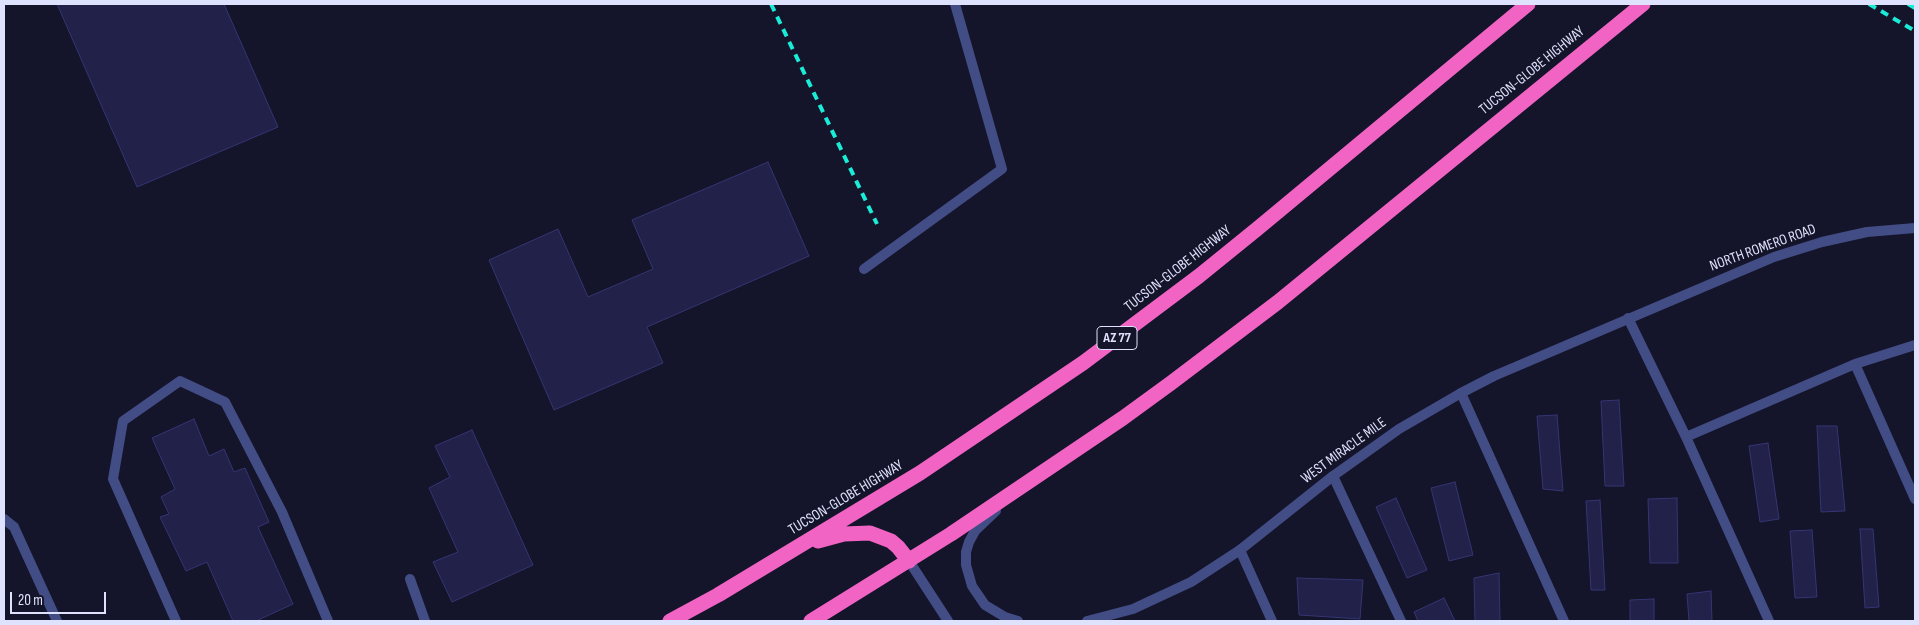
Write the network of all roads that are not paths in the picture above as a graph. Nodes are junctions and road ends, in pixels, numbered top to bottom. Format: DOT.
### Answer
graph roads {
  1 [pos="955,4"];
  2 [pos="1528,4"];
  3 [pos="1643,4"];
  4 [pos="1915,228"];
  5 [pos="864,269"];
  6 [pos="1628,318"];
  7 [pos="1915,345"];
  8 [pos="1855,364"];
  9 [pos="1460,393"];
  10 [pos="1686,438"];
  11 [pos="1333,476"];
  12 [pos="1033,479"];
  13 [pos="1915,499"];
  14 [pos="4,520"];
  15 [pos="1240,550"];
  16 [pos="788,554"];
  17 [pos="909,561"];
  18 [pos="410,579"];
  19 [pos="57,621"];
  20 [pos="176,621"];
  21 [pos="328,621"];
  22 [pos="425,621"];
  23 [pos="673,621"];
  24 [pos="811,621"];
  25 [pos="948,621"];
  26 [pos="1018,621"];
  27 [pos="1088,621"];
  28 [pos="1272,621"];
  29 [pos="1401,621"];
  30 [pos="1564,621"];
  31 [pos="1769,621"];
  1 -- 5 [label="street"];
  2 -- 16 [label="highway, TUCSON-GLOBE HIGHWAY / AZ 77"];
  3 -- 12 [label="highway, TUCSON-GLOBE HIGHWAY"];
  4 -- 6 [label="street, NORTH ROMERO ROAD"];
  6 -- 9 [label="street, WEST MIRACLE MILE"];
  6 -- 10 [label="street"];
  7 -- 8 [label="street"];
  8 -- 10 [label="street"];
  8 -- 13 [label="street"];
  9 -- 11 [label="street, WEST MIRACLE MILE"];
  9 -- 30 [label="street"];
  10 -- 31 [label="street"];
  11 -- 15 [label="street, WEST MIRACLE MILE"];
  11 -- 29 [label="street"];
  12 -- 17 [label="highway, TUCSON-GLOBE HIGHWAY"];
  12 -- 26 [label="street"];
  14 -- 19 [label="street"];
  15 -- 27 [label="street, WEST MIRACLE MILE"];
  15 -- 28 [label="street"];
  16 -- 17 [label="highway"];
  16 -- 23 [label="highway, TUCSON-GLOBE HIGHWAY / AZ 77"];
  17 -- 24 [label="highway, TUCSON-GLOBE HIGHWAY"];
  17 -- 25 [label="street"];
  18 -- 22 [label="street"];
  20 -- 21 [label="street"];
}
